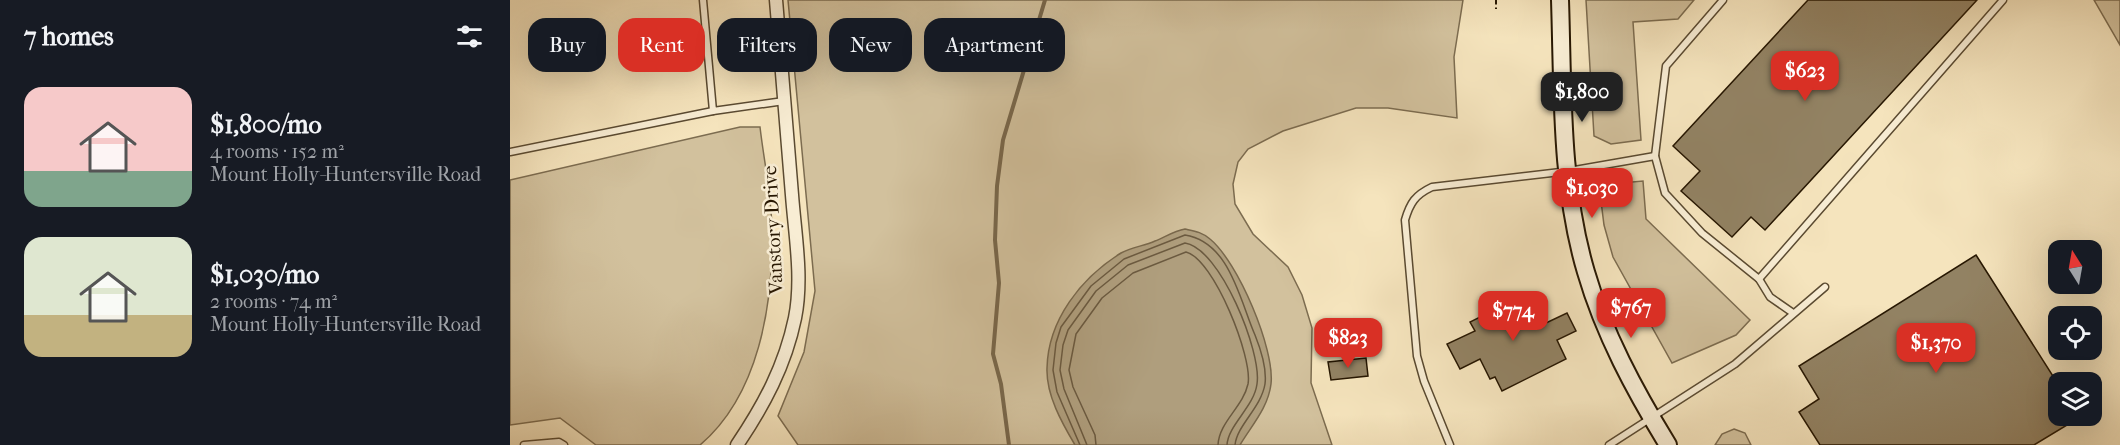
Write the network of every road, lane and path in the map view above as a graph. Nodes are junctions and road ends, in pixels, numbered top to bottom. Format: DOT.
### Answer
graph roads {
  1 [pos="703,0"];
  2 [pos="776,0"];
  3 [pos="1496,0"];
  4 [pos="1560,0"];
  5 [pos="1723,0"];
  6 [pos="2002,0"];
  7 [pos="1496,9"];
  8 [pos="784,100"];
  9 [pos="713,111"];
  10 [pos="510,152"];
  11 [pos="1655,156"];
  12 [pos="1569,171"];
  13 [pos="1759,279"];
  14 [pos="1825,287"];
  15 [pos="1793,313"];
  16 [pos="1652,418"];
  17 [pos="524,445"];
  18 [pos="564,445"];
  19 [pos="737,445"];
  20 [pos="1450,445"];
  21 [pos="1609,445"];
  22 [pos="1668,445"];
  1 -- 9 [label="lane"];
  2 -- 8 [label="street, Vanstory Drive"];
  3 -- 7 [label="path"];
  4 -- 12 [label="main road"];
  5 -- 11 [label="lane"];
  6 -- 13 [label="lane"];
  8 -- 9 [label="lane"];
  8 -- 19 [label="street, Vanstory Drive"];
  9 -- 10 [label="lane"];
  11 -- 12 [label="lane"];
  11 -- 13 [label="lane"];
  12 -- 16 [label="main road"];
  12 -- 20 [label="lane"];
  13 -- 15 [label="lane"];
  14 -- 15 [label="lane"];
  15 -- 16 [label="lane"];
  16 -- 21 [label="lane"];
  16 -- 22 [label="main road"];
  17 -- 18 [label="lane"];
}
